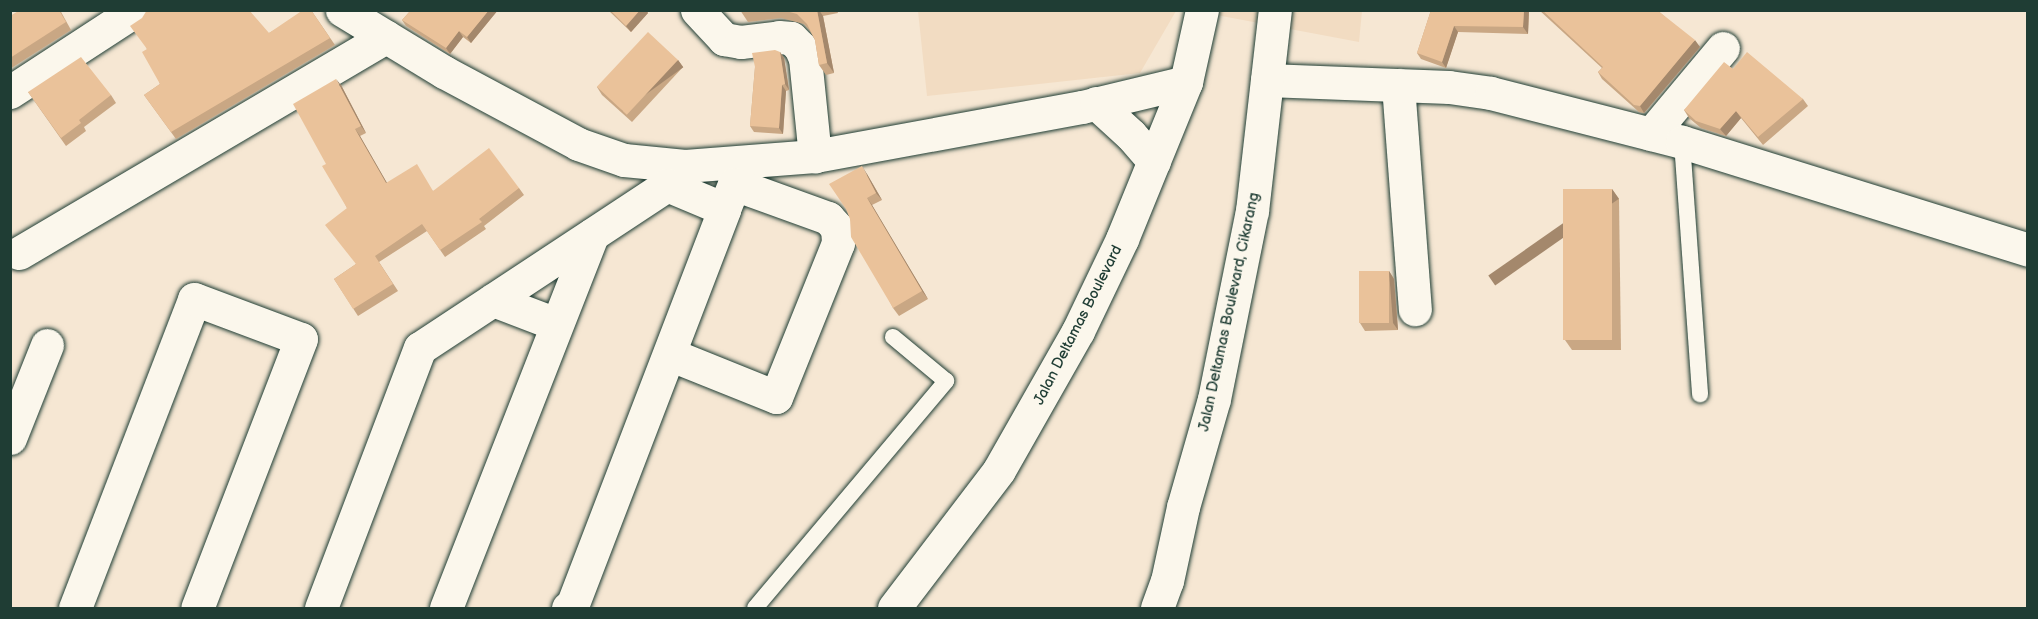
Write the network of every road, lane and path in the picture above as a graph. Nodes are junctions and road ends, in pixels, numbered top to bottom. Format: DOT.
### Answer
graph roads {
  1 [pos="135,10"];
  2 [pos="342,10"];
  3 [pos="697,10"];
  4 [pos="1202,10"];
  5 [pos="1275,10"];
  6 [pos="386,38"];
  7 [pos="1724,48"];
  8 [pos="1267,80"];
  9 [pos="1186,82"];
  10 [pos="1398,85"];
  11 [pos="10,92"];
  12 [pos="1096,103"];
  13 [pos="1651,134"];
  14 [pos="1682,142"];
  15 [pos="815,156"];
  16 [pos="1154,161"];
  17 [pos="724,209"];
  18 [pos="592,235"];
  19 [pos="2028,250"];
  20 [pos="19,253"];
  21 [pos="493,300"];
  22 [pos="1415,309"];
  23 [pos="556,324"];
  24 [pos="893,337"];
  25 [pos="47,345"];
  26 [pos="669,354"];
  27 [pos="19,392"];
  28 [pos="1700,394"];
  29 [pos="12,431"];
  30 [pos="75,609"];
  31 [pos="197,609"];
  32 [pos="321,609"];
  33 [pos="446,609"];
  34 [pos="568,609"];
  35 [pos="755,609"];
  36 [pos="894,609"];
  37 [pos="1157,609"];
  1 -- 11 [label="street"];
  2 -- 6 [label="street"];
  3 -- 15 [label="street"];
  4 -- 9 [label="street, Jalan Deltamas Boulevard"];
  5 -- 8 [label="street, Jalan Deltamas Boulevard, Cikarang"];
  6 -- 15 [label="street"];
  6 -- 20 [label="street"];
  7 -- 13 [label="street"];
  8 -- 10 [label="street"];
  8 -- 37 [label="street, Jalan Deltamas Boulevard, Cikarang"];
  9 -- 12 [label="street"];
  9 -- 16 [label="street, Jalan Deltamas Boulevard"];
  10 -- 13 [label="street"];
  10 -- 22 [label="street"];
  12 -- 15 [label="street"];
  12 -- 16 [label="street"];
  13 -- 14 [label="street"];
  14 -- 19 [label="street"];
  14 -- 28 [label="lane"];
  16 -- 36 [label="street, Jalan Deltamas Boulevard"];
  17 -- 18 [label="street"];
  17 -- 26 [label="street"];
  17 -- 26 [label="street"];
  18 -- 21 [label="street"];
  18 -- 23 [label="street"];
  21 -- 23 [label="street"];
  21 -- 32 [label="street"];
  23 -- 33 [label="street"];
  24 -- 35 [label="lane"];
  25 -- 27 [label="street"];
  26 -- 34 [label="street"];
  27 -- 29 [label="street"];
  30 -- 31 [label="street"];
}
